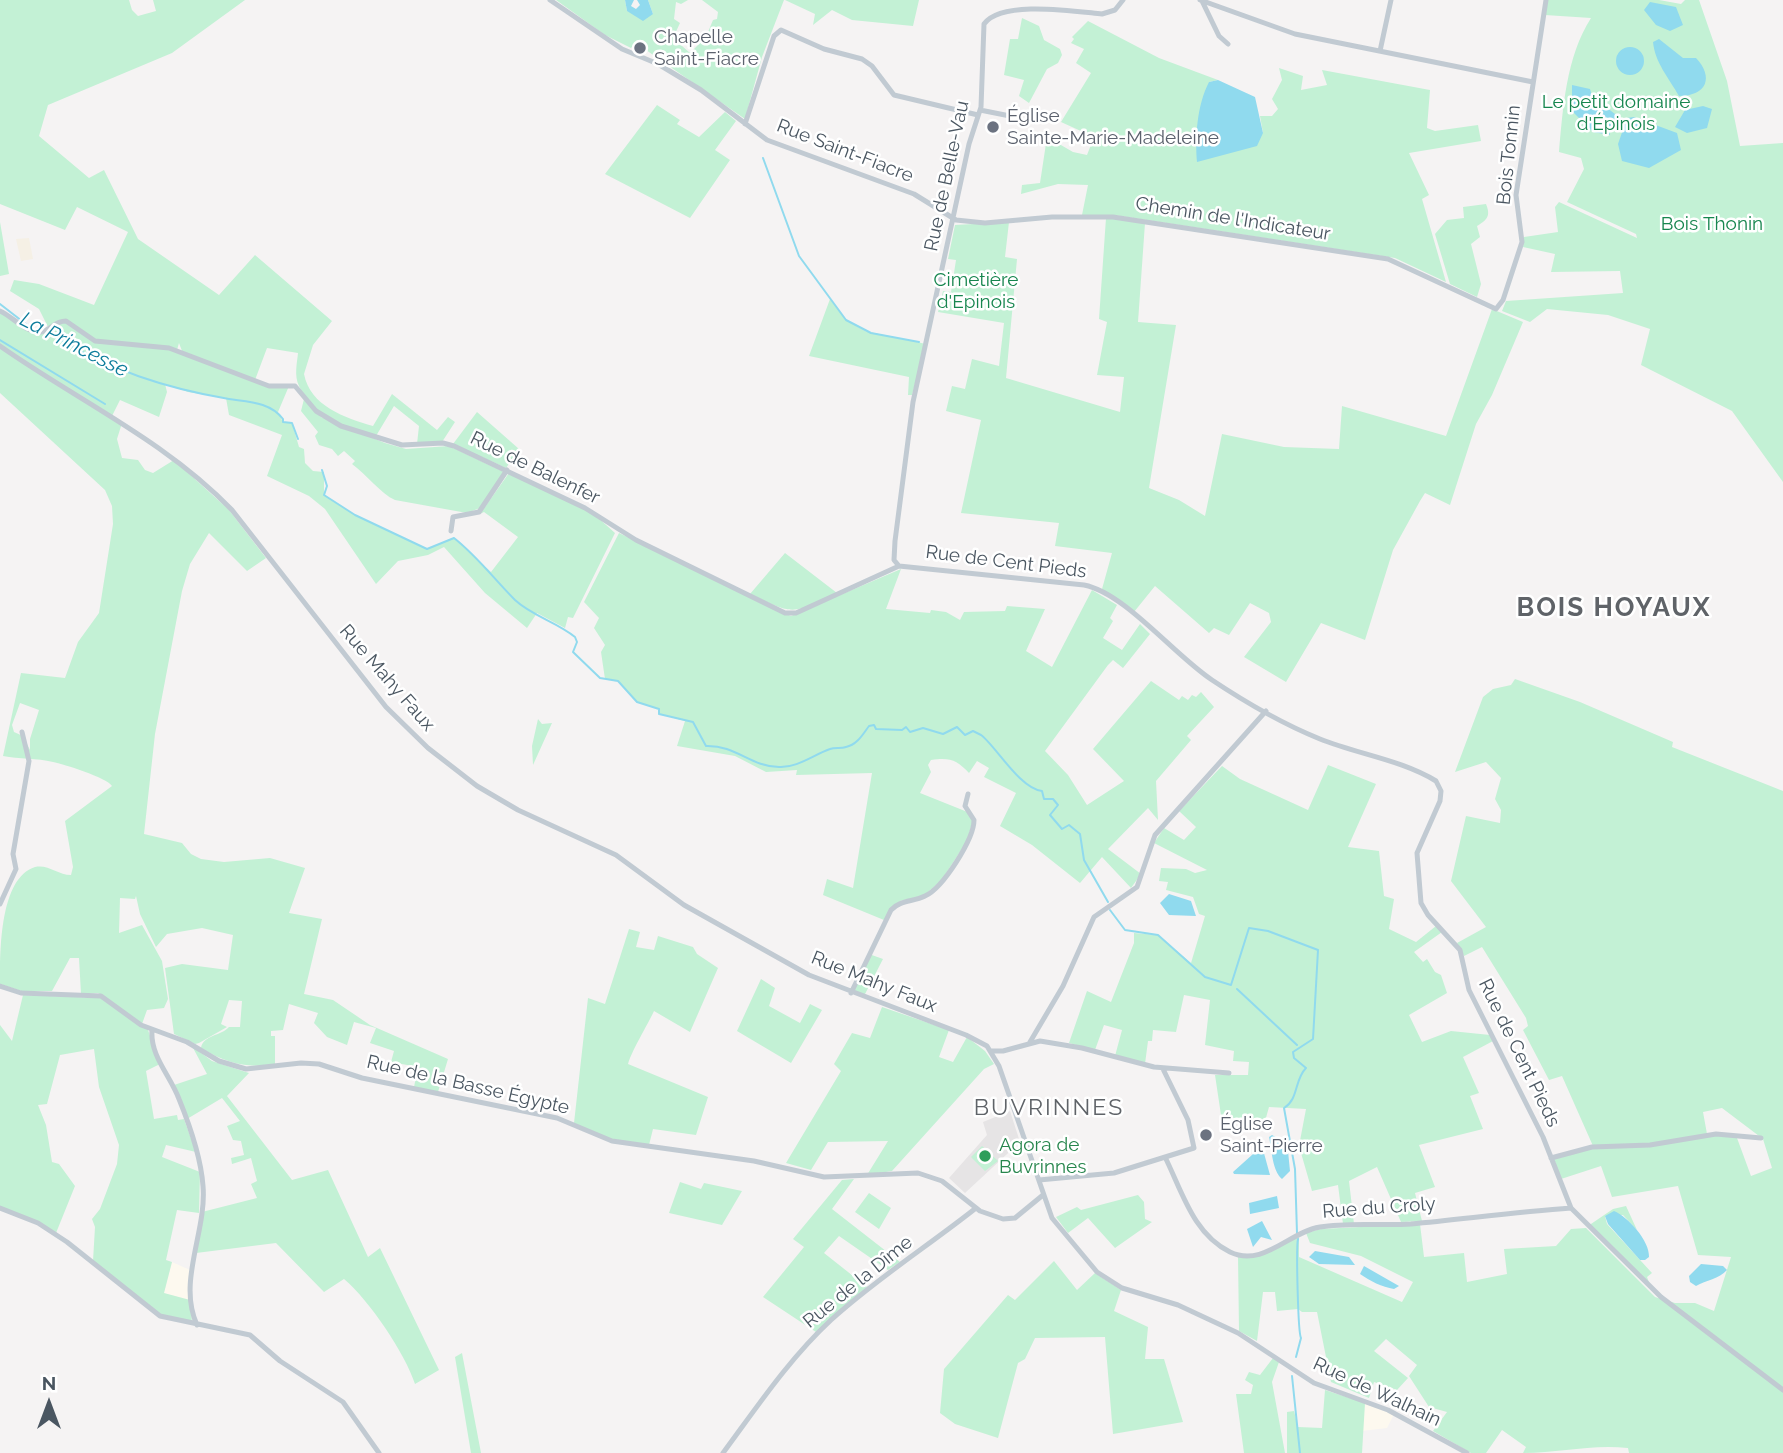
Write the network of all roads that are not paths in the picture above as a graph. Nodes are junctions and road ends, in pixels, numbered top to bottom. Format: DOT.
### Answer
graph roads {
  1 [pos="550,0"];
  2 [pos="1123,0"];
  3 [pos="1201,0"];
  4 [pos="1391,0"];
  5 [pos="1546,0"];
  6 [pos="1228,44"];
  7 [pos="1380,51"];
  8 [pos="1533,82"];
  9 [pos="979,113"];
  10 [pos="1015,117"];
  11 [pos="745,124"];
  12 [pos="954,217"];
  13 [pos="1496,309"];
  14 [pos="0,311"];
  15 [pos="0,346"];
  16 [pos="508,470"];
  17 [pos="451,531"];
  18 [pos="899,566"];
  19 [pos="1266,711"];
  20 [pos="22,732"];
  21 [pos="968,794"];
  22 [pos="0,904"];
  23 [pos="0,986"];
  24 [pos="851,993"];
  25 [pos="152,1030"];
  26 [pos="1030,1042"];
  27 [pos="992,1051"];
  28 [pos="1163,1069"];
  29 [pos="1229,1073"];
  30 [pos="1761,1139"];
  31 [pos="1165,1157"];
  32 [pos="1551,1158"];
  33 [pos="1039,1180"];
  34 [pos="1043,1195"];
  35 [pos="0,1208"];
  36 [pos="975,1208"];
  37 [pos="1571,1208"];
  38 [pos="197,1325"];
  39 [pos="1783,1390"];
  40 [pos="379,1453"];
  41 [pos="723,1453"];
  42 [pos="1467,1453"];
  1 -- 11 [label="street, Rue Saint-Fiacre"];
  2 -- 9 [label="street, Rue de Belle-Vau"];
  3 -- 6 [label="street"];
  3 -- 7 [label="street"];
  4 -- 7 [label="street"];
  5 -- 8 [label="street, Bois Tonnin"];
  7 -- 8 [label="street"];
  8 -- 13 [label="street, Bois Tonnin"];
  9 -- 10 [label="street"];
  9 -- 11 [label="street"];
  9 -- 12 [label="street, Rue de Belle-Vau"];
  11 -- 12 [label="street, Rue Saint-Fiacre"];
  12 -- 13 [label="street, Chemin de l'Indicateur"];
  12 -- 18 [label="street, Rue de Belle-Vau"];
  14 -- 16 [label="street, Rue de Balenfer"];
  15 -- 24 [label="street, Rue Mahy Faux"];
  16 -- 17 [label="street"];
  16 -- 18 [label="street, Rue de Balenfer"];
  18 -- 19 [label="street, Rue de Cent Pieds"];
  19 -- 26 [label="street"];
  19 -- 32 [label="street, Rue de Cent Pieds"];
  20 -- 22 [label="street"];
  21 -- 24 [label="street"];
  23 -- 25 [label="street, Rue de la Basse Égypte"];
  24 -- 27 [label="street, Rue Mahy Faux"];
  25 -- 36 [label="street, Rue de la Basse Égypte"];
  25 -- 38 [label="street"];
  26 -- 27 [label="street"];
  26 -- 28 [label="street"];
  27 -- 33 [label="street, Rue de Walhain"];
  28 -- 29 [label="street"];
  28 -- 31 [label="street"];
  30 -- 32 [label="street"];
  31 -- 33 [label="street"];
  31 -- 37 [label="street, Rue du Croly"];
  32 -- 37 [label="street, Rue de Cent Pieds"];
  33 -- 34 [label="street, Rue de Walhain"];
  34 -- 36 [label="street"];
  34 -- 42 [label="street, Rue de Walhain"];
  35 -- 38 [label="street"];
  36 -- 41 [label="street, Rue de la Dîme"];
  37 -- 39 [label="street, Rue de Cent Pieds"];
  38 -- 40 [label="street"];
}
